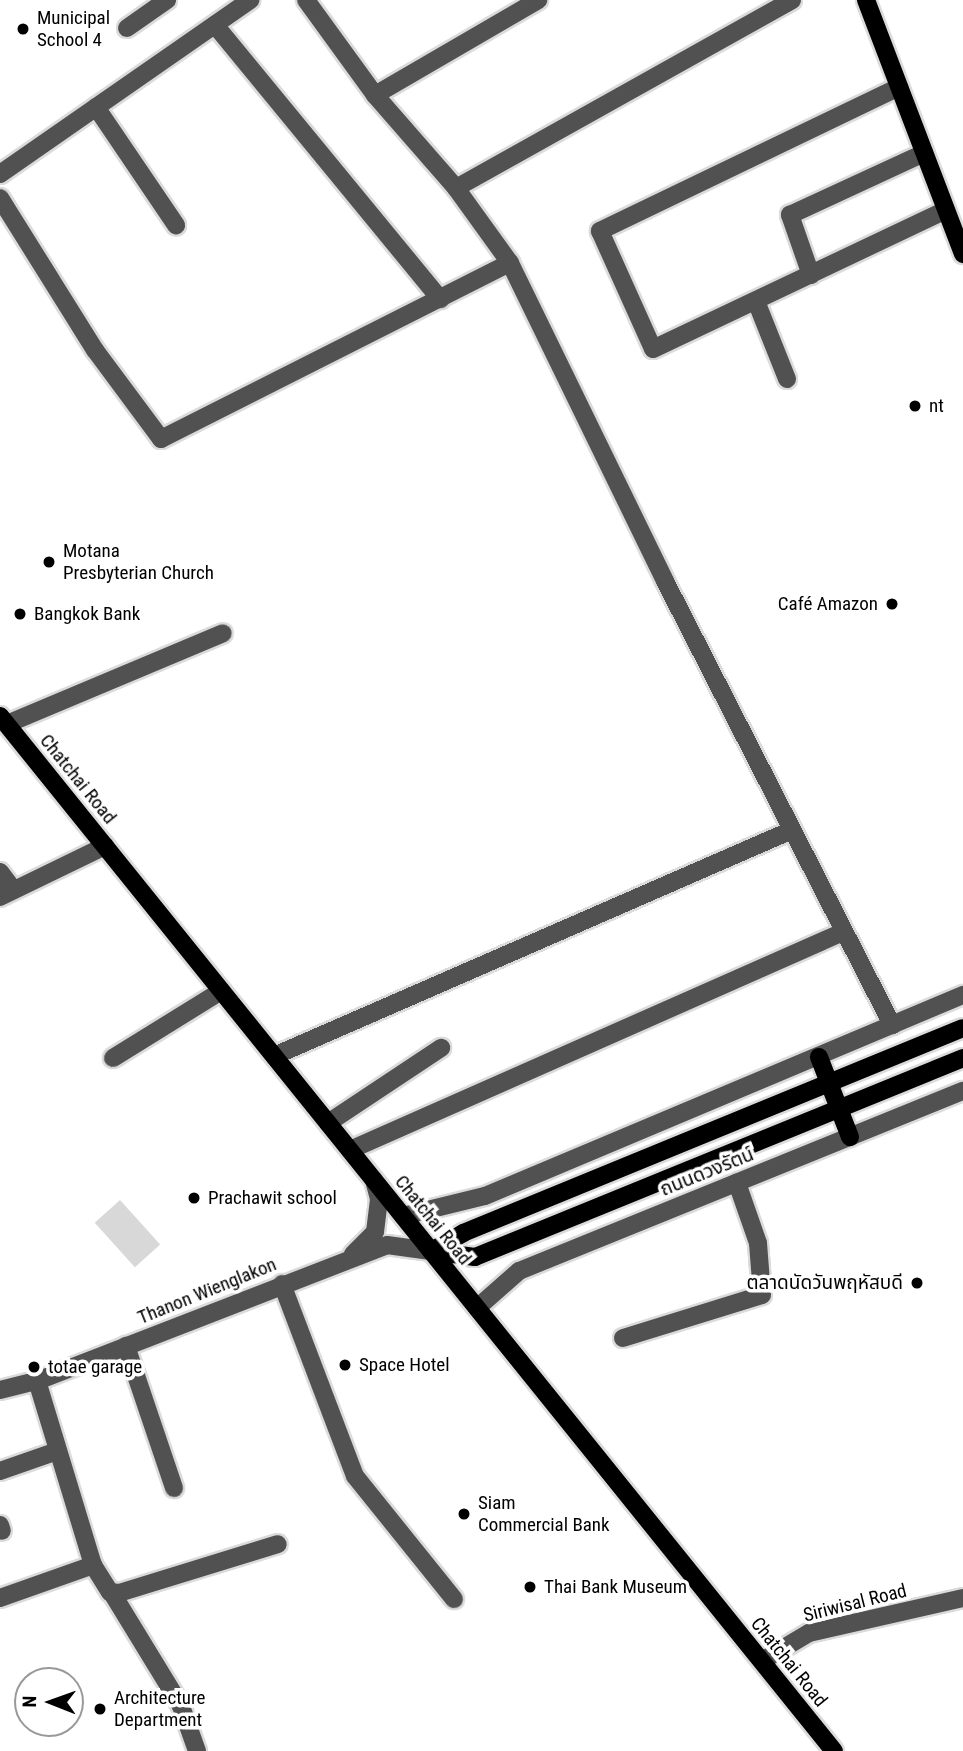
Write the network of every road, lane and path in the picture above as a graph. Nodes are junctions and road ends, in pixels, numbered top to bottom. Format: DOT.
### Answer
graph roads {
  1 [pos="167,0"];
  2 [pos="250,0"];
  3 [pos="306,0"];
  4 [pos="538,0"];
  5 [pos="792,0"];
  6 [pos="866,0"];
  7 [pos="215,25"];
  8 [pos="127,28"];
  9 [pos="899,87"];
  10 [pos="374,95"];
  11 [pos="96,107"];
  12 [pos="924,153"];
  13 [pos="0,174"];
  14 [pos="456,188"];
  15 [pos="0,198"];
  16 [pos="946,210"];
  17 [pos="176,225"];
  18 [pos="963,254"];
  19 [pos="510,263"];
  20 [pos="811,275"];
  21 [pos="440,299"];
  22 [pos="756,301"];
  23 [pos="787,379"];
  24 [pos="223,633"];
  25 [pos="3,720"];
  26 [pos="792,830"];
  27 [pos="105,846"];
  28 [pos="0,872"];
  29 [pos="7,893"];
  30 [pos="843,932"];
  31 [pos="221,990"];
  32 [pos="963,995"];
  33 [pos="892,1025"];
  34 [pos="963,1028"];
  35 [pos="442,1048"];
  36 [pos="274,1056"];
  37 [pos="818,1057"];
  38 [pos="113,1058"];
  39 [pos="963,1058"];
  40 [pos="829,1083"];
  41 [pos="963,1091"];
  42 [pos="839,1108"];
  43 [pos="328,1123"];
  44 [pos="850,1137"];
  45 [pos="350,1150"];
  46 [pos="374,1180"];
  47 [pos="737,1183"];
  48 [pos="403,1216"];
  49 [pos="431,1251"];
  50 [pos="350,1257"];
  51 [pos="282,1284"];
  52 [pos="477,1307"];
  53 [pos="623,1338"];
  54 [pos="126,1346"];
  55 [pos="37,1381"];
  56 [pos="0,1390"];
  57 [pos="57,1451"];
  58 [pos="0,1471"];
  59 [pos="174,1488"];
  60 [pos="278,1544"];
  61 [pos="93,1565"];
  62 [pos="113,1593"];
  63 [pos="0,1598"];
  64 [pos="963,1598"];
  65 [pos="453,1599"];
  66 [pos="762,1661"];
  67 [pos="197,1751"];
  68 [pos="834,1751"];
  1 -- 8 [label="street"];
  2 -- 7 [label="street"];
  3 -- 10 [label="street"];
  4 -- 10 [label="street"];
  5 -- 14 [label="street"];
  6 -- 9 [label="main road"];
  7 -- 11 [label="street"];
  7 -- 21 [label="street"];
  9 -- 12 [label="main road"];
  9 -- 22 [label="street"];
  10 -- 14 [label="street"];
  11 -- 13 [label="street"];
  11 -- 17 [label="street"];
  12 -- 16 [label="main road"];
  12 -- 20 [label="street"];
  14 -- 19 [label="street"];
  15 -- 21 [label="street"];
  16 -- 18 [label="main road"];
  16 -- 20 [label="street"];
  19 -- 21 [label="street"];
  19 -- 26 [label="street"];
  20 -- 22 [label="street"];
  22 -- 23 [label="street"];
  24 -- 25 [label="street"];
  25 -- 27 [label="main road, Chatchai Road"];
  26 -- 30 [label="street"];
  26 -- 36 [label="street"];
  27 -- 29 [label="street"];
  27 -- 31 [label="main road, Chatchai Road"];
  28 -- 29 [label="street"];
  30 -- 33 [label="street"];
  30 -- 45 [label="street"];
  31 -- 36 [label="main road, Chatchai Road"];
  31 -- 38 [label="street"];
  32 -- 33 [label="street"];
  33 -- 37 [label="street"];
  34 -- 40 [label="main road"];
  35 -- 43 [label="street"];
  36 -- 43 [label="main road, Chatchai Road"];
  37 -- 40 [label="main road"];
  37 -- 48 [label="street"];
  39 -- 42 [label="main road"];
  40 -- 42 [label="main road"];
  40 -- 49 [label="main road"];
  41 -- 44 [label="street, ถนนดวงรัตน์"];
  42 -- 44 [label="main road"];
  42 -- 49 [label="main road"];
  43 -- 45 [label="main road, Chatchai Road"];
  44 -- 47 [label="street, ถนนดวงรัตน์"];
  45 -- 46 [label="main road, Chatchai Road"];
  46 -- 48 [label="main road, Chatchai Road"];
  46 -- 50 [label="street"];
  47 -- 52 [label="street, ถนนดวงรัตน์"];
  47 -- 53 [label="street"];
  48 -- 49 [label="main road, Chatchai Road"];
  49 -- 50 [label="street, Thanon Wienglakon"];
  49 -- 52 [label="main road, Chatchai Road"];
  50 -- 51 [label="street, Thanon Wienglakon"];
  51 -- 54 [label="street, Thanon Wienglakon"];
  51 -- 65 [label="street"];
  52 -- 66 [label="main road, Chatchai Road"];
  54 -- 55 [label="street, Thanon Wienglakon"];
  54 -- 59 [label="street"];
  55 -- 56 [label="street, Thanon Wienglakon"];
  55 -- 57 [label="street"];
  57 -- 58 [label="street"];
  57 -- 61 [label="street"];
  60 -- 62 [label="street"];
  61 -- 62 [label="street"];
  61 -- 63 [label="street"];
  62 -- 67 [label="street"];
  64 -- 66 [label="street, Siriwisal Road"];
  66 -- 68 [label="main road, Chatchai Road"];
}
